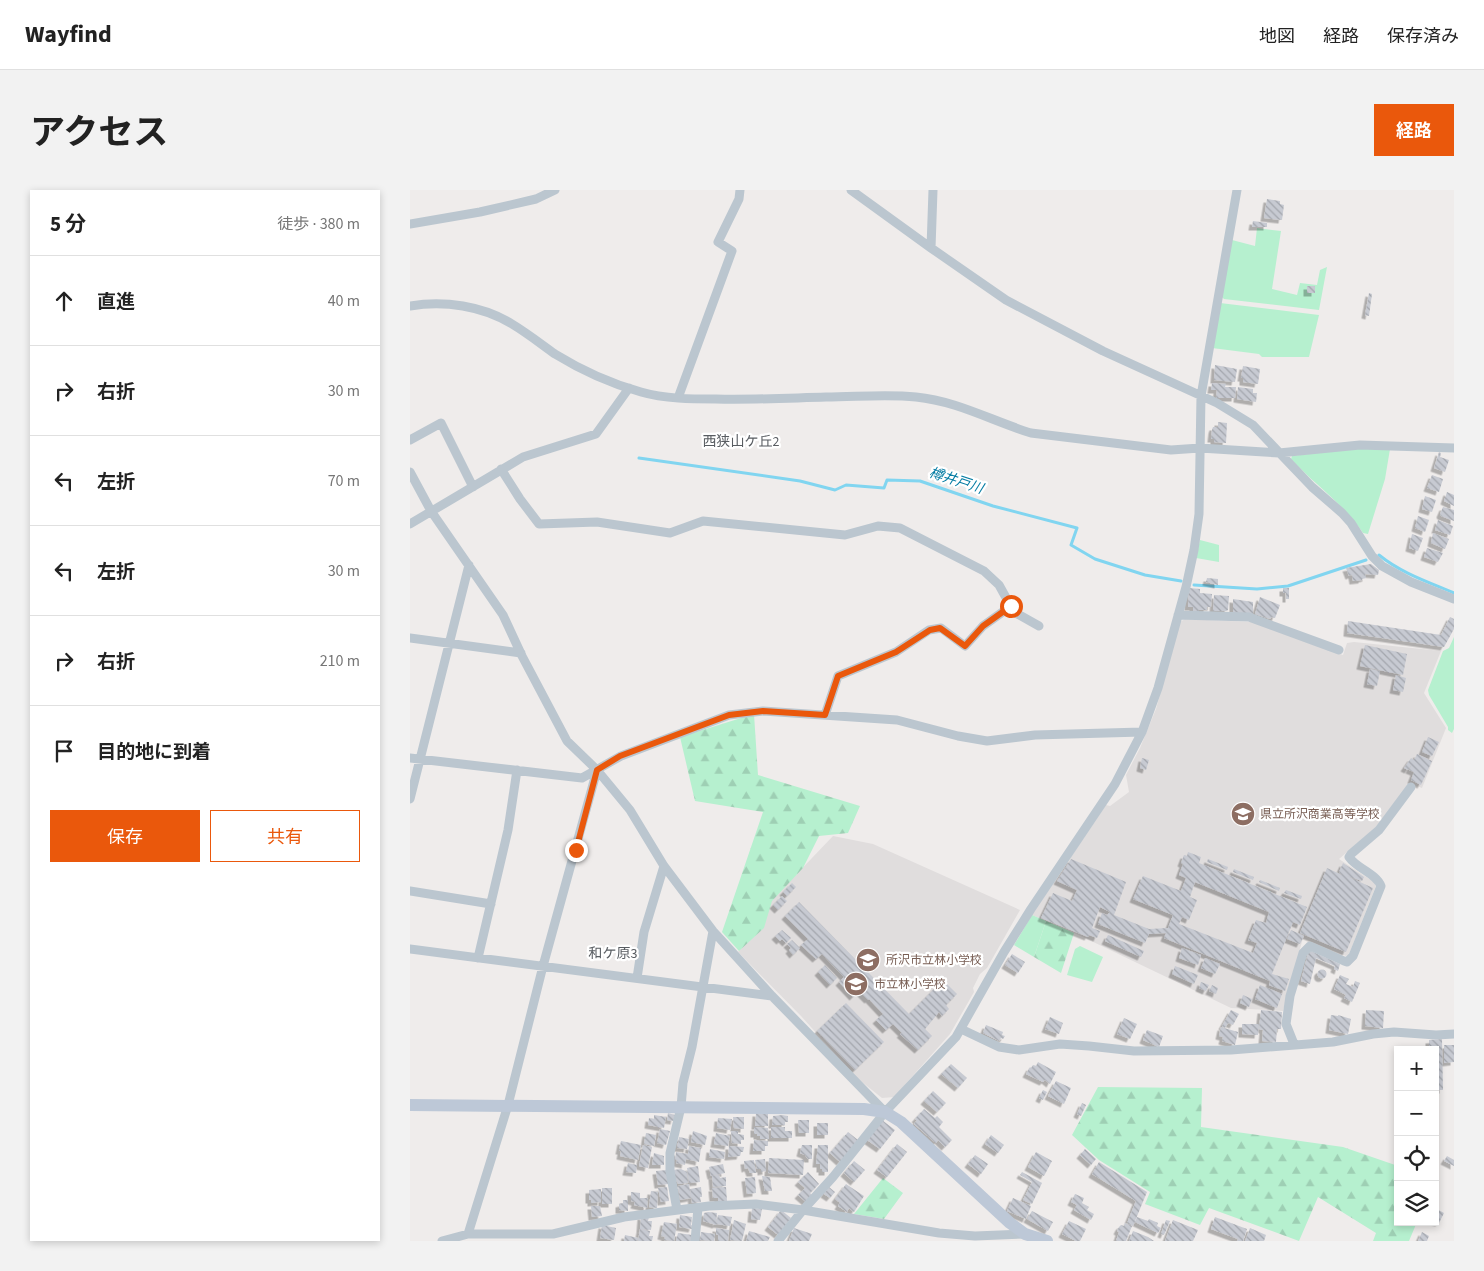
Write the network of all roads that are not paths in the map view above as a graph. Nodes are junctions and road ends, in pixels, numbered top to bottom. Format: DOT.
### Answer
graph roads {
  1 [pos="555,190"];
  2 [pos="740,190"];
  3 [pos="851,190"];
  4 [pos="933,190"];
  5 [pos="1237,190"];
  6 [pos="410,224"];
  7 [pos="931,248"];
  8 [pos="410,306"];
  9 [pos="629,388"];
  10 [pos="1201,396"];
  11 [pos="678,398"];
  12 [pos="410,440"];
  13 [pos="1200,448"];
  14 [pos="1454,448"];
  15 [pos="1280,453"];
  16 [pos="500,469"];
  17 [pos="410,472"];
  18 [pos="473,487"];
  19 [pos="431,511"];
  20 [pos="410,524"];
  21 [pos="469,565"];
  22 [pos="1454,599"];
  23 [pos="1011,606"];
  24 [pos="1178,615"];
  25 [pos="1039,626"];
  26 [pos="410,638"];
  27 [pos="450,644"];
  28 [pos="1339,650"];
  29 [pos="521,653"];
  30 [pos="825,715"];
  31 [pos="1142,732"];
  32 [pos="410,758"];
  33 [pos="420,759"];
  34 [pos="517,770"];
  35 [pos="597,770"];
  36 [pos="1411,787"];
  37 [pos="410,800"];
  38 [pos="664,866"];
  39 [pos="410,891"];
  40 [pos="491,904"];
  41 [pos="713,931"];
  42 [pos="410,949"];
  43 [pos="478,958"];
  44 [pos="543,966"];
  45 [pos="637,978"];
  46 [pos="703,987"];
  47 [pos="772,996"];
  48 [pos="961,1029"];
  49 [pos="1454,1034"];
  50 [pos="1294,1044"];
  51 [pos="410,1105"];
  52 [pos="508,1105"];
  53 [pos="681,1107"];
  54 [pos="885,1112"];
  55 [pos="698,1208"];
  56 [pos="677,1210"];
  57 [pos="803,1210"];
  58 [pos="468,1234"];
  59 [pos="1025,1234"];
  60 [pos="552,1237"];
  61 [pos="442,1241"];
  62 [pos="694,1241"];
  63 [pos="778,1241"];
  64 [pos="1046,1241"];
  1 -- 6 [label="street"];
  2 -- 11 [label="street"];
  3 -- 7 [label="street"];
  4 -- 7 [label="street"];
  5 -- 10 [label="street"];
  7 -- 10 [label="street"];
  8 -- 9 [label="street"];
  9 -- 11 [label="street"];
  9 -- 16 [label="street"];
  10 -- 13 [label="street"];
  10 -- 15 [label="street"];
  11 -- 13 [label="street"];
  12 -- 18 [label="street"];
  13 -- 15 [label="street"];
  13 -- 24 [label="street"];
  14 -- 15 [label="street"];
  15 -- 22 [label="street"];
  16 -- 18 [label="street"];
  16 -- 23 [label="street"];
  17 -- 19 [label="street"];
  18 -- 19 [label="street"];
  19 -- 20 [label="street"];
  19 -- 21 [label="street"];
  21 -- 27 [label="street"];
  21 -- 29 [label="street"];
  23 -- 25 [label="street"];
  23 -- 30 [label="street"];
  24 -- 28 [label="street"];
  24 -- 31 [label="street"];
  26 -- 27 [label="street"];
  27 -- 29 [label="street"];
  27 -- 33 [label="street"];
  29 -- 35 [label="street"];
  30 -- 31 [label="street"];
  30 -- 35 [label="street"];
  31 -- 48 [label="street"];
  32 -- 33 [label="street"];
  33 -- 34 [label="street"];
  33 -- 37 [label="street"];
  34 -- 35 [label="street"];
  34 -- 40 [label="street"];
  35 -- 38 [label="street"];
  35 -- 44 [label="street"];
  36 -- 50 [label="street"];
  38 -- 41 [label="street"];
  38 -- 45 [label="street"];
  39 -- 40 [label="street"];
  40 -- 43 [label="street"];
  41 -- 46 [label="street"];
  41 -- 47 [label="street"];
  42 -- 43 [label="street"];
  43 -- 44 [label="street"];
  44 -- 45 [label="street"];
  44 -- 52 [label="street"];
  45 -- 46 [label="street"];
  46 -- 47 [label="street"];
  46 -- 53 [label="street"];
  47 -- 54 [label="street"];
  48 -- 50 [label="street"];
  48 -- 54 [label="street"];
  49 -- 50 [label="street"];
  51 -- 52 [label="street"];
  52 -- 53 [label="street"];
  52 -- 58 [label="street"];
  53 -- 54 [label="street"];
  53 -- 56 [label="street"];
  54 -- 57 [label="street"];
  54 -- 59 [label="street"];
  55 -- 56 [label="street"];
  55 -- 57 [label="street"];
  55 -- 62 [label="street"];
  56 -- 60 [label="street"];
  57 -- 59 [label="street"];
  57 -- 63 [label="street"];
  58 -- 60 [label="street"];
  58 -- 61 [label="street"];
  59 -- 64 [label="street"];
}
